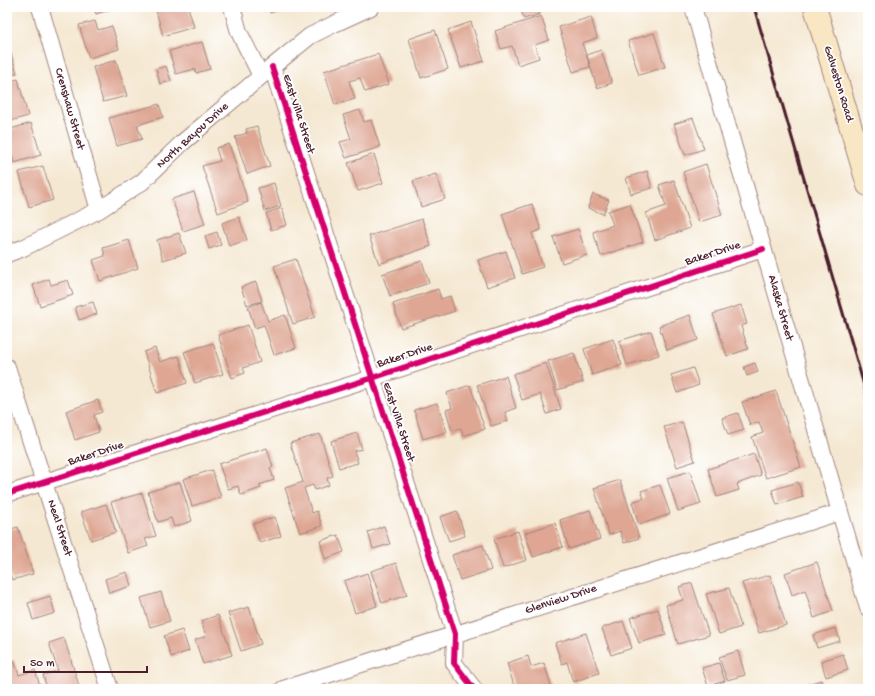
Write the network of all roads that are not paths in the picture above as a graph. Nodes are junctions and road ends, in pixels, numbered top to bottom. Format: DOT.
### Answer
graph roads {
  1 [pos="40,7"];
  2 [pos="232,7"];
  3 [pos="371,7"];
  4 [pos="693,7"];
  5 [pos="815,7"];
  6 [pos="266,72"];
  7 [pos="868,184"];
  8 [pos="99,210"];
  9 [pos="763,249"];
  10 [pos="7,254"];
  11 [pos="7,367"];
  12 [pos="372,378"];
  13 [pos="44,482"];
  14 [pos="7,494"];
  15 [pos="840,512"];
  16 [pos="868,608"];
  17 [pos="455,634"];
  18 [pos="110,689"];
  19 [pos="283,689"];
  20 [pos="474,689"];
  1 -- 8 [label="street, Crenshaw Street"];
  2 -- 6 [label="street, East Villa Street"];
  3 -- 6 [label="street, North Bayou Drive"];
  4 -- 9 [label="street, Alaska Street"];
  5 -- 7 [label="main road, Galveston Road"];
  6 -- 8 [label="street, North Bayou Drive"];
  6 -- 12 [label="street, East Villa Street"];
  8 -- 10 [label="street, North Bayou Drive"];
  9 -- 12 [label="street, Baker Drive"];
  9 -- 15 [label="street, Alaska Street"];
  11 -- 13 [label="street, Neal Street"];
  12 -- 13 [label="street, Baker Drive"];
  12 -- 17 [label="street, East Villa Street"];
  13 -- 14 [label="street, Baker Drive"];
  13 -- 18 [label="street, Neal Street"];
  15 -- 16 [label="street, Alaska Street"];
  15 -- 17 [label="street, Glenview Drive"];
  17 -- 19 [label="street, Glenview Drive"];
  17 -- 20 [label="street, East Villa Street"];
}
